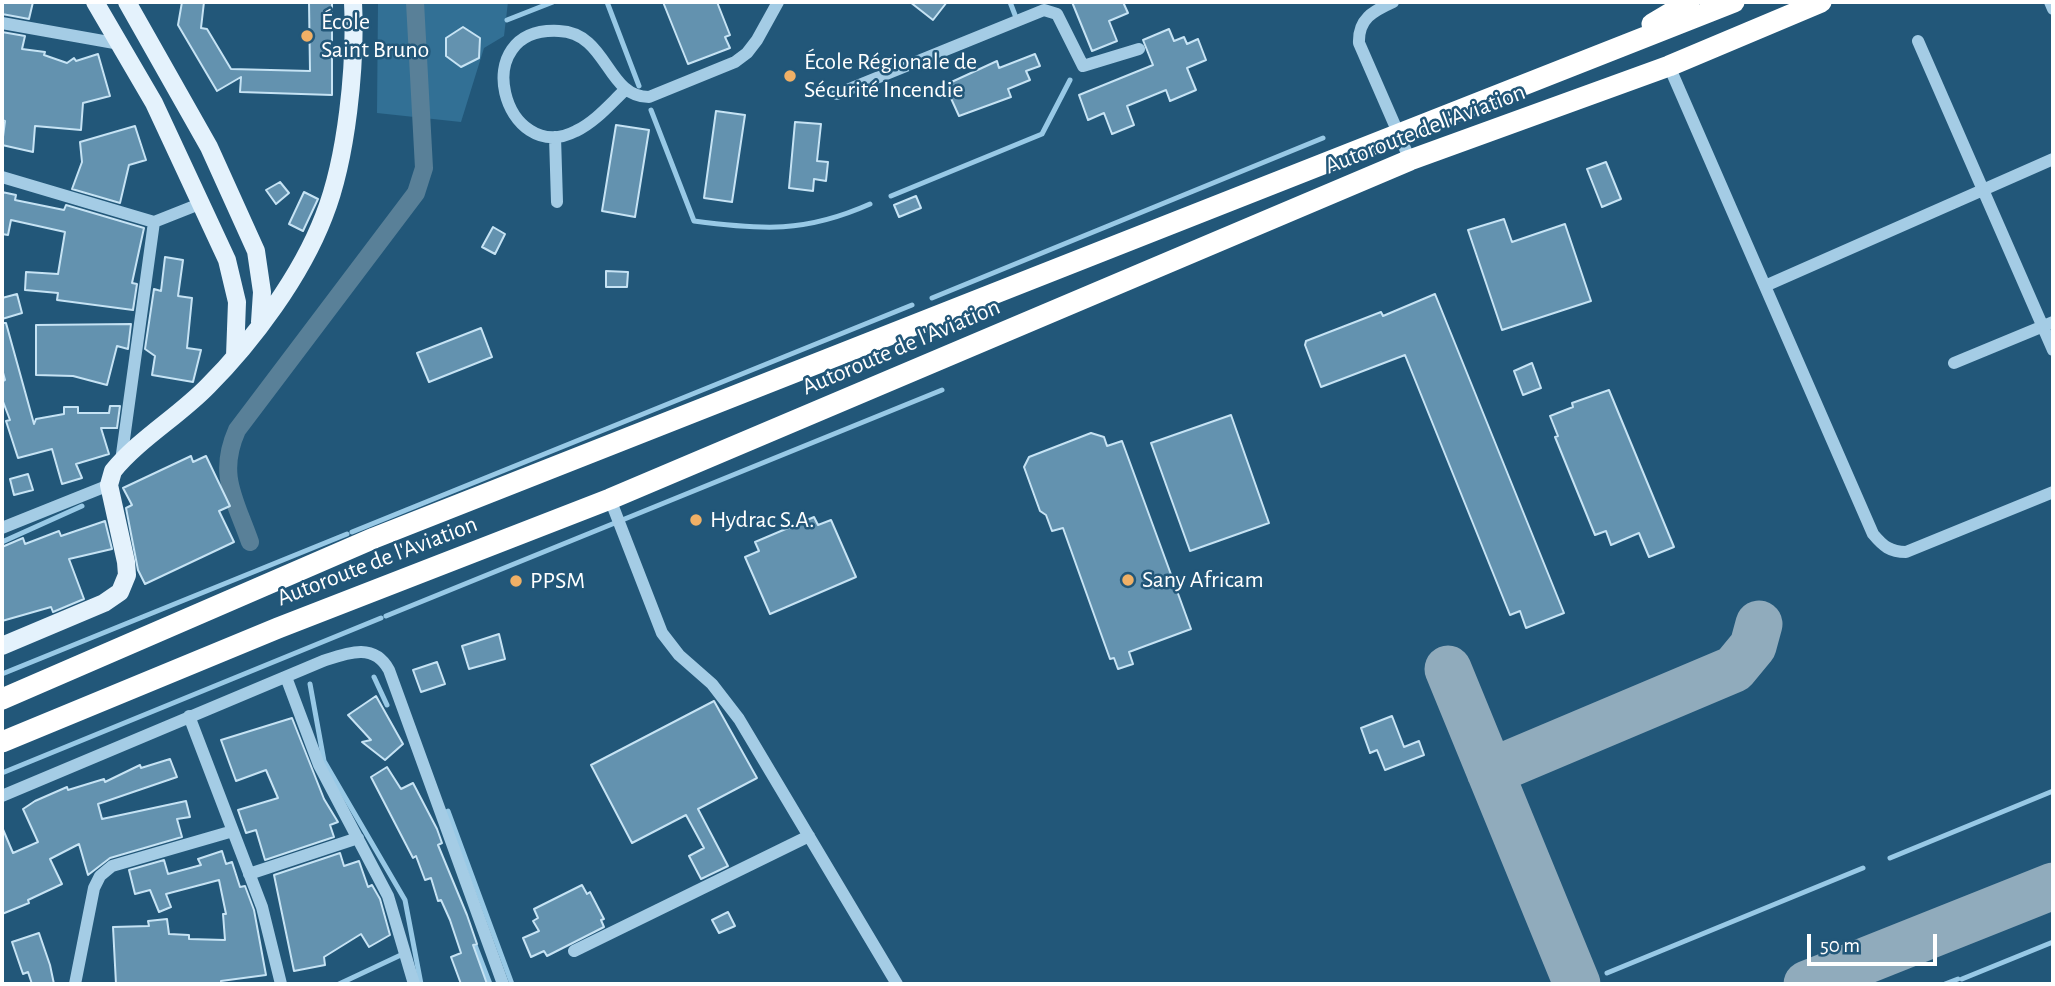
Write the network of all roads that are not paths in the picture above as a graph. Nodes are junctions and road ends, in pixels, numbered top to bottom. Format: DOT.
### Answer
graph roads {
  1 [pos="95,2"];
  2 [pos="127,2"];
  3 [pos="353,2"];
  4 [pos="778,2"];
  5 [pos="1393,2"];
  6 [pos="1689,2"];
  7 [pos="1734,2"];
  8 [pos="1821,2"];
  9 [pos="2050,2"];
  10 [pos="2053,9"];
  11 [pos="2,23"];
  12 [pos="1918,41"];
  13 [pos="120,44"];
  14 [pos="1139,49"];
  15 [pos="1608,52"];
  16 [pos="1669,66"];
  17 [pos="625,90"];
  18 [pos="836,94"];
  19 [pos="1400,132"];
  20 [pos="555,136"];
  21 [pos="2053,159"];
  22 [pos="1410,160"];
  23 [pos="2,177"];
  24 [pos="1984,191"];
  25 [pos="557,202"];
  26 [pos="202,203"];
  27 [pos="154,222"];
  28 [pos="1765,286"];
  29 [pos="2048,324"];
  30 [pos="260,326"];
  31 [pos="2053,350"];
  32 [pos="235,356"];
  33 [pos="1954,363"];
  34 [pos="121,461"];
  35 [pos="109,485"];
  36 [pos="2053,492"];
  37 [pos="610,499"];
  38 [pos="2,528"];
  39 [pos="2,646"];
  40 [pos="286,677"];
  41 [pos="2,699"];
  42 [pos="189,716"];
  43 [pos="2,742"];
  44 [pos="2,796"];
  45 [pos="233,831"];
  46 [pos="809,836"];
  47 [pos="358,838"];
  48 [pos="249,874"];
  49 [pos="574,951"];
  50 [pos="75,984"];
  51 [pos="281,984"];
  52 [pos="414,984"];
  53 [pos="503,984"];
  54 [pos="897,984"];
  1 -- 13 [label="main road"];
  2 -- 30 [label="main road"];
  3 -- 30 [label="main road"];
  4 -- 17 [label="street"];
  5 -- 19 [label="street"];
  6 -- 15 [label="highway"];
  7 -- 15 [label="highway, Autoroute de l'Aviation"];
  8 -- 16 [label="highway, Autoroute de l'Aviation"];
  9 -- 10 [label="street"];
  11 -- 13 [label="street"];
  12 -- 24 [label="street"];
  13 -- 26 [label="main road"];
  14 -- 18 [label="street"];
  15 -- 19 [label="highway, Autoroute de l'Aviation"];
  16 -- 22 [label="highway, Autoroute de l'Aviation"];
  16 -- 28 [label="street"];
  17 -- 20 [label="street"];
  17 -- 20 [label="street"];
  19 -- 22 [label="street"];
  19 -- 41 [label="highway, Autoroute de l'Aviation"];
  20 -- 25 [label="street"];
  21 -- 24 [label="street"];
  22 -- 37 [label="highway, Autoroute de l'Aviation"];
  23 -- 27 [label="street"];
  24 -- 28 [label="street"];
  24 -- 29 [label="street"];
  26 -- 27 [label="street"];
  26 -- 32 [label="main road"];
  27 -- 34 [label="street"];
  28 -- 36 [label="street"];
  29 -- 31 [label="street"];
  29 -- 33 [label="street"];
  30 -- 32 [label="main road"];
  32 -- 34 [label="main road"];
  34 -- 35 [label="main road"];
  35 -- 38 [label="street"];
  35 -- 39 [label="main road"];
  37 -- 43 [label="highway, Autoroute de l'Aviation"];
  37 -- 46 [label="street"];
  40 -- 42 [label="street"];
  40 -- 47 [label="street"];
  40 -- 53 [label="street"];
  42 -- 44 [label="street"];
  42 -- 45 [label="street"];
  45 -- 48 [label="street"];
  45 -- 50 [label="street"];
  46 -- 49 [label="street"];
  46 -- 54 [label="street"];
  47 -- 48 [label="street"];
  47 -- 52 [label="street"];
  48 -- 51 [label="street"];
}
